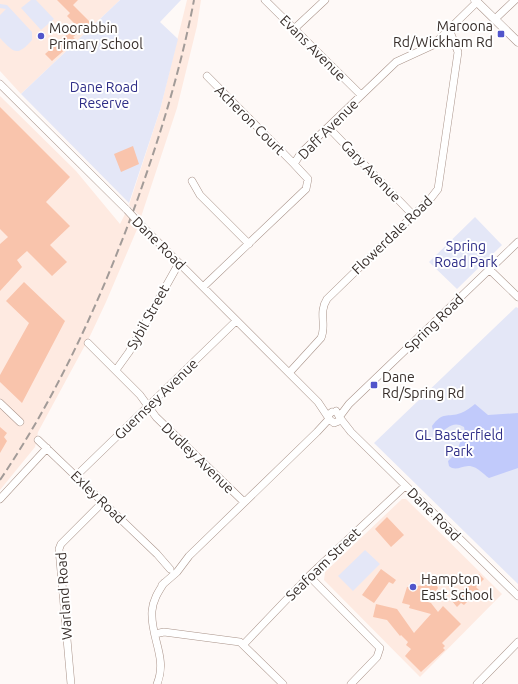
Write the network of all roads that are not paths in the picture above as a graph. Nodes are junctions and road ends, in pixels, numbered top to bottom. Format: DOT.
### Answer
graph roads {
  1 [pos="265,0"];
  2 [pos="325,0"];
  3 [pos="515,0"];
  4 [pos="476,1"];
  5 [pos="495,19"];
  6 [pos="294,29"];
  7 [pos="449,30"];
  8 [pos="518,42"];
  9 [pos="207,76"];
  10 [pos="0,84"];
  11 [pos="361,95"];
  12 [pos="329,128"];
  13 [pos="294,164"];
  14 [pos="192,181"];
  15 [pos="413,215"];
  16 [pos="518,242"];
  17 [pos="249,244"];
  18 [pos="180,263"];
  19 [pos="489,269"];
  20 [pos="203,287"];
  21 [pos="518,297"];
  22 [pos="236,321"];
  23 [pos="88,343"];
  24 [pos="116,370"];
  25 [pos="288,373"];
  26 [pos="0,403"];
  27 [pos="148,407"];
  28 [pos="334,417"];
  29 [pos="20,422"];
  30 [pos="38,440"];
  31 [pos="47,448"];
  32 [pos="76,476"];
  33 [pos="405,486"];
  34 [pos="0,499"];
  35 [pos="103,502"];
  36 [pos="244,502"];
  37 [pos="173,568"];
  38 [pos="309,576"];
  39 [pos="518,596"];
  40 [pos="155,634"];
  41 [pos="518,642"];
  42 [pos="244,644"];
  43 [pos="71,684"];
  44 [pos="157,684"];
  45 [pos="284,684"];
  46 [pos="351,684"];
  47 [pos="477,684"];
  1 -- 6 [label="street, Evans Avenue"];
  2 -- 6 [label="street"];
  3 -- 5 [label="street"];
  4 -- 5 [label="street"];
  4 -- 7 [label="street, Daff Avenue"];
  5 -- 8 [label="street"];
  6 -- 11 [label="street, Evans Avenue"];
  7 -- 11 [label="street, Daff Avenue"];
  7 -- 15 [label="street, Flowerdale Road"];
  9 -- 13 [label="street, Acheron Court"];
  10 -- 18 [label="street, Dane Road, bridge"];
  11 -- 12 [label="street, Daff Avenue"];
  12 -- 13 [label="street, Daff Avenue"];
  12 -- 15 [label="street, Gary Avenue"];
  13 -- 17 [label="street, Daff Avenue"];
  14 -- 17 [label="street"];
  15 -- 25 [label="street, Flowerdale Road"];
  16 -- 19 [label="street, Spring Road"];
  17 -- 20 [label="street, Daff Avenue"];
  18 -- 20 [label="street, Dane Road"];
  18 -- 24 [label="street, Sybil Street"];
  19 -- 21 [label="street"];
  19 -- 28 [label="street, Spring Road"];
  20 -- 22 [label="street, Dane Road"];
  22 -- 25 [label="street, Dane Road"];
  22 -- 27 [label="street, Guernsey Avenue"];
  23 -- 24 [label="street, Dudley Avenue"];
  24 -- 27 [label="street, Dudley Avenue"];
  25 -- 28 [label="street, Dane Road"];
  26 -- 29 [label="street"];
  27 -- 32 [label="street, Guernsey Avenue"];
  27 -- 36 [label="street, Dudley Avenue"];
  28 -- 33 [label="street, Dane Road"];
  28 -- 36 [label="street, Spring Road"];
  30 -- 31 [label="street, Exley Road"];
  31 -- 32 [label="street, Exley Road"];
  31 -- 34 [label="street"];
  32 -- 35 [label="street, Exley Road"];
  33 -- 38 [label="street, Seafoam Street"];
  33 -- 39 [label="street, Dane Road"];
  35 -- 37 [label="street, Exley Road"];
  35 -- 43 [label="street, Warland Road"];
  36 -- 37 [label="street, Spring Road"];
  37 -- 40 [label="street"];
  38 -- 42 [label="street, Seafoam Street"];
  38 -- 46 [label="street"];
  40 -- 42 [label="street"];
  40 -- 44 [label="street"];
  41 -- 47 [label="street"];
  42 -- 45 [label="street"];
}
